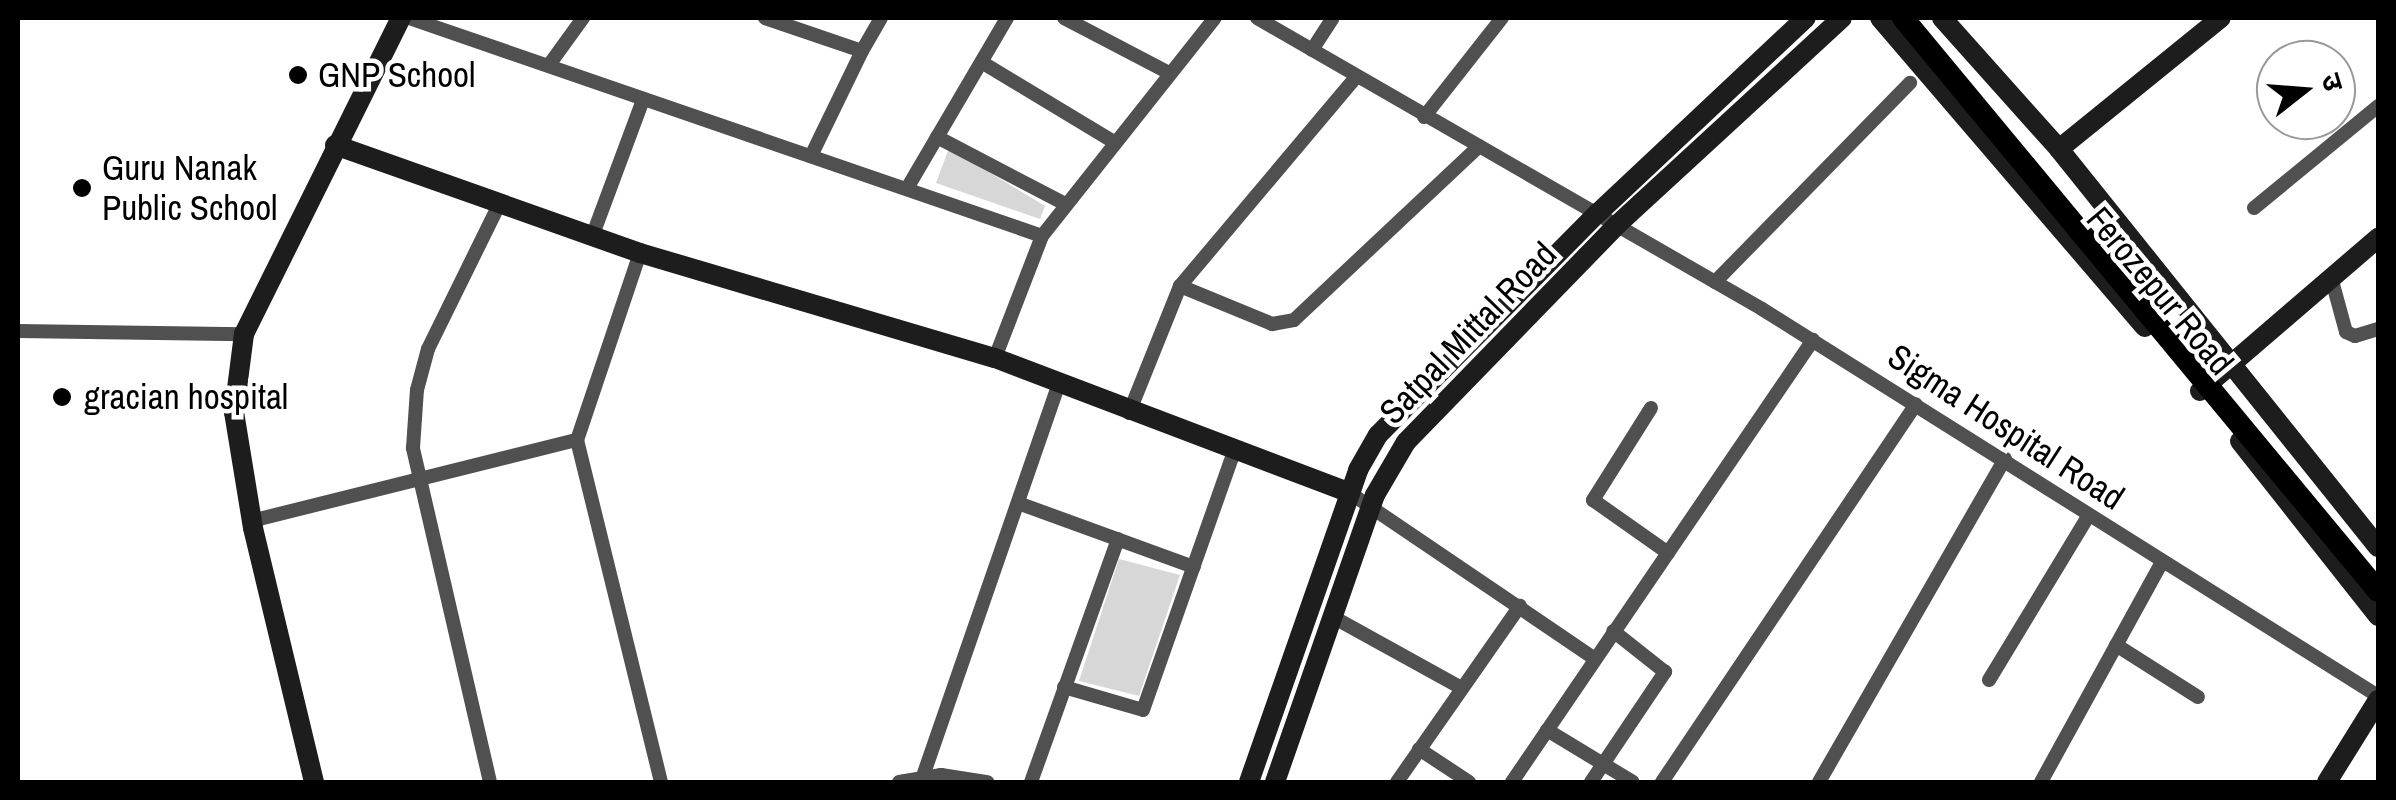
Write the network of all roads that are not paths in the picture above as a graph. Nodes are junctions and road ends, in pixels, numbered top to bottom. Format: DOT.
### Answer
graph roads {
  1 [pos="400,18"];
  2 [pos="410,18"];
  3 [pos="583,18"];
  4 [pos="764,18"];
  5 [pos="881,18"];
  6 [pos="1007,18"];
  7 [pos="1064,18"];
  8 [pos="1215,18"];
  9 [pos="1257,18"];
  10 [pos="1333,18"];
  11 [pos="1502,18"];
  12 [pos="1806,18"];
  13 [pos="1842,18"];
  14 [pos="1880,18"];
  15 [pos="1903,18"];
  16 [pos="1922,18"];
  17 [pos="1942,18"];
  18 [pos="2218,18"];
  19 [pos="1312,50"];
  20 [pos="862,51"];
  21 [pos="982,62"];
  22 [pos="549,65"];
  23 [pos="1169,73"];
  24 [pos="1356,77"];
  25 [pos="1910,83"];
  26 [pos="642,100"];
  27 [pos="2378,106"];
  28 [pos="1424,117"];
  29 [pos="937,137"];
  30 [pos="1114,142"];
  31 [pos="334,144"];
  32 [pos="1478,146"];
  33 [pos="2059,149"];
  34 [pos="812,156"];
  35 [pos="909,186"];
  36 [pos="1063,202"];
  37 [pos="499,205"];
  38 [pos="2254,208"];
  39 [pos="1598,212"];
  40 [pos="1618,224"];
  41 [pos="1042,236"];
  42 [pos="592,237"];
  43 [pos="2378,238"];
  44 [pos="640,252"];
  45 [pos="2331,277"];
  46 [pos="1715,282"];
  47 [pos="1180,286"];
  48 [pos="2378,329"];
  49 [pos="18,331"];
  50 [pos="244,334"];
  51 [pos="1813,340"];
  52 [pos="995,358"];
  53 [pos="2215,379"];
  54 [pos="1059,384"];
  55 [pos="1916,404"];
  56 [pos="1651,408"];
  57 [pos="1130,413"];
  58 [pos="577,440"];
  59 [pos="1234,452"];
  60 [pos="2005,459"];
  61 [pos="417,480"];
  62 [pos="1350,493"];
  63 [pos="1018,503"];
  64 [pos="1371,506"];
  65 [pos="2089,515"];
  66 [pos="251,521"];
  67 [pos="2370,523"];
  68 [pos="1118,539"];
  69 [pos="2378,547"];
  70 [pos="1668,553"];
  71 [pos="2161,564"];
  72 [pos="1194,567"];
  73 [pos="2378,572"];
  74 [pos="2378,590"];
  75 [pos="1520,606"];
  76 [pos="2378,616"];
  77 [pos="1332,617"];
  78 [pos="1613,632"];
  79 [pos="2116,644"];
  80 [pos="1594,659"];
  81 [pos="1989,680"];
  82 [pos="1064,687"];
  83 [pos="1460,687"];
  84 [pos="2198,697"];
  85 [pos="2378,698"];
  86 [pos="1547,730"];
  87 [pos="1419,749"];
  88 [pos="1602,764"];
  89 [pos="923,776"];
  90 [pos="314,782"];
  91 [pos="490,782"];
  92 [pos="662,782"];
  93 [pos="899,782"];
  94 [pos="987,782"];
  95 [pos="1031,782"];
  96 [pos="1249,782"];
  97 [pos="1275,782"];
  98 [pos="1397,782"];
  99 [pos="1470,782"];
  100 [pos="1512,782"];
  101 [pos="1590,782"];
  102 [pos="1633,782"];
  103 [pos="1662,782"];
  104 [pos="1819,782"];
  105 [pos="2041,782"];
  106 [pos="2326,782"];
  1 -- 31 [label="street"];
  2 -- 22 [label="street"];
  3 -- 22 [label="street"];
  4 -- 20 [label="street"];
  5 -- 20 [label="street"];
  6 -- 21 [label="street"];
  7 -- 23 [label="street"];
  8 -- 23 [label="street"];
  9 -- 19 [label="street, Sigma Hospital Road"];
  10 -- 19 [label="street"];
  11 -- 28 [label="street"];
  12 -- 39 [label="street, Satpal Mittal Road"];
  13 -- 40 [label="street, Satpal Mittal Road"];
  14 -- 53 [label="street, Ferozepur Road"];
  15 -- 53 [label="main road"];
  16 -- 53 [label="main road"];
  17 -- 33 [label="street, Ferozepur Road"];
  18 -- 33 [label="street"];
  19 -- 24 [label="street, Sigma Hospital Road"];
  20 -- 34 [label="street"];
  21 -- 29 [label="street"];
  21 -- 30 [label="street"];
  22 -- 26 [label="street"];
  23 -- 30 [label="street"];
  24 -- 28 [label="street, Sigma Hospital Road"];
  24 -- 47 [label="street"];
  25 -- 46 [label="street"];
  26 -- 34 [label="street"];
  26 -- 42 [label="street"];
  27 -- 38 [label="street"];
  28 -- 32 [label="street, Sigma Hospital Road"];
  29 -- 35 [label="street"];
  29 -- 36 [label="street"];
  30 -- 36 [label="street"];
  31 -- 37 [label="street"];
  31 -- 50 [label="street"];
  32 -- 39 [label="street, Sigma Hospital Road"];
  32 -- 47 [label="street"];
  33 -- 53 [label="street, Ferozepur Road"];
  34 -- 35 [label="street"];
  35 -- 41 [label="street"];
  36 -- 41 [label="street"];
  37 -- 42 [label="street"];
  37 -- 61 [label="street"];
  39 -- 40 [label="street, Sigma Hospital Road"];
  39 -- 62 [label="street, Satpal Mittal Road"];
  40 -- 46 [label="street, Sigma Hospital Road"];
  40 -- 64 [label="street, Satpal Mittal Road"];
  41 -- 52 [label="street"];
  42 -- 44 [label="street"];
  43 -- 45 [label="street"];
  44 -- 52 [label="street"];
  44 -- 58 [label="street"];
  45 -- 48 [label="street"];
  45 -- 53 [label="street"];
  46 -- 51 [label="street, Sigma Hospital Road"];
  47 -- 57 [label="street"];
  49 -- 50 [label="street"];
  50 -- 66 [label="street"];
  51 -- 55 [label="street, Sigma Hospital Road"];
  51 -- 70 [label="street"];
  52 -- 54 [label="street"];
  53 -- 67 [label="street, Ferozepur Road"];
  53 -- 73 [label="main road"];
  53 -- 74 [label="main road"];
  53 -- 76 [label="street, Ferozepur Road"];
  54 -- 57 [label="street"];
  54 -- 63 [label="street"];
  55 -- 60 [label="street, Sigma Hospital Road"];
  55 -- 103 [label="street"];
  56 -- 70 [label="street"];
  57 -- 59 [label="street"];
  58 -- 61 [label="street"];
  58 -- 92 [label="street"];
  59 -- 62 [label="street"];
  59 -- 72 [label="street"];
  60 -- 65 [label="street, Sigma Hospital Road"];
  60 -- 104 [label="street"];
  61 -- 66 [label="street"];
  61 -- 91 [label="street"];
  62 -- 64 [label="street"];
  62 -- 96 [label="street, Satpal Mittal Road"];
  63 -- 68 [label="street"];
  63 -- 89 [label="street"];
  64 -- 75 [label="street"];
  64 -- 77 [label="street, Satpal Mittal Road"];
  65 -- 71 [label="street, Sigma Hospital Road"];
  65 -- 81 [label="street"];
  66 -- 90 [label="street"];
  67 -- 69 [label="street, Ferozepur Road"];
  68 -- 72 [label="street"];
  68 -- 82 [label="street"];
  70 -- 78 [label="street"];
  71 -- 79 [label="street"];
  71 -- 85 [label="street, Sigma Hospital Road"];
  72 -- 82 [label="street"];
  75 -- 80 [label="street"];
  75 -- 83 [label="street"];
  77 -- 83 [label="street"];
  77 -- 97 [label="street, Satpal Mittal Road"];
  78 -- 80 [label="street"];
  78 -- 88 [label="street"];
  79 -- 84 [label="street"];
  79 -- 105 [label="street"];
  80 -- 86 [label="street"];
  82 -- 95 [label="street"];
  83 -- 87 [label="street"];
  85 -- 106 [label="street"];
  86 -- 88 [label="street"];
  86 -- 100 [label="street"];
  87 -- 98 [label="street"];
  87 -- 99 [label="street"];
  88 -- 101 [label="street"];
  88 -- 102 [label="street"];
  89 -- 93 [label="street"];
  89 -- 94 [label="street"];
}
